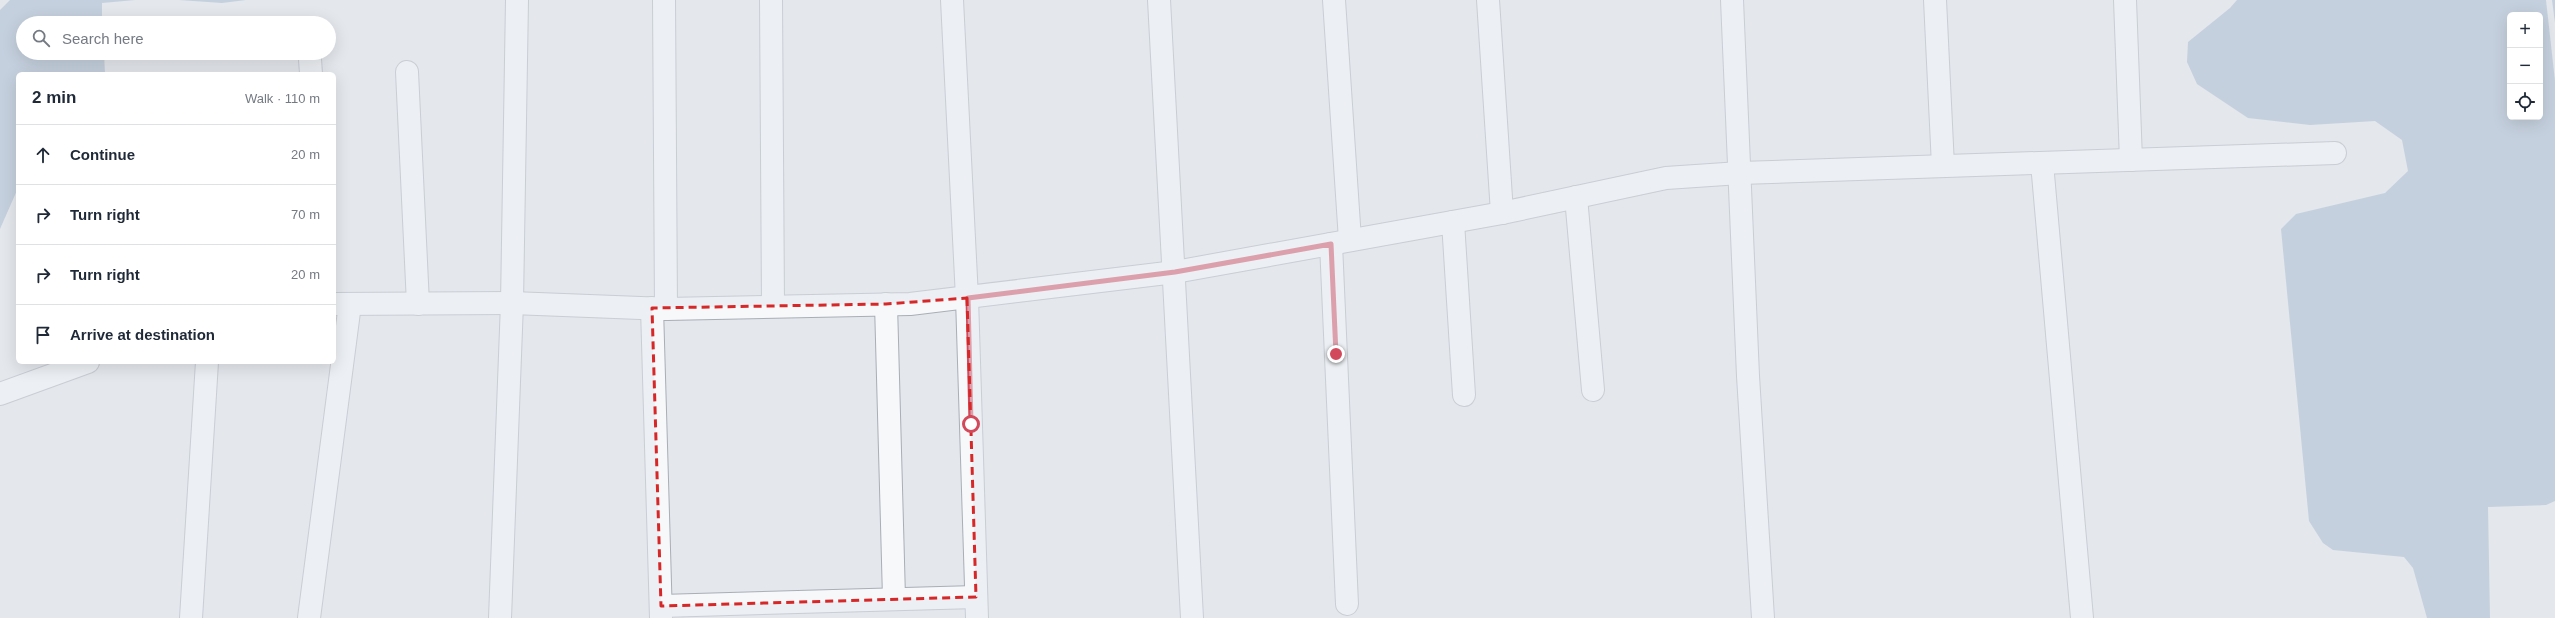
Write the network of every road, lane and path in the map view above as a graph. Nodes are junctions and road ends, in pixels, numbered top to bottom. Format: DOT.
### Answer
graph roads {
  1 [pos="517,0"];
  2 [pos="664,0"];
  3 [pos="771,0"];
  4 [pos="952,0"];
  5 [pos="1159,0"];
  6 [pos="1334,0"];
  7 [pos="1488,0"];
  8 [pos="1732,0"];
  9 [pos="1935,0"];
  10 [pos="2125,0"];
  11 [pos="407,72"];
  12 [pos="2335,153"];
  13 [pos="2131,160"];
  14 [pos="2042,163"];
  15 [pos="1943,166"];
  16 [pos="1740,173"];
  17 [pos="1576,197"];
  18 [pos="1502,213"];
  19 [pos="1453,222"];
  20 [pos="1341,242"];
  21 [pos="1175,272"];
  22 [pos="968,298"];
  23 [pos="512,303"];
  24 [pos="342,304"];
  25 [pos="418,304"];
  26 [pos="886,304"];
  27 [pos="773,306"];
  28 [pos="659,309"];
  29 [pos="336,361"];
  30 [pos="79,364"];
  31 [pos="207,364"];
  32 [pos="336,364"];
  33 [pos="1593,390"];
  34 [pos="0,394"];
  35 [pos="1464,395"];
  36 [pos="894,598"];
  37 [pos="1347,604"];
  38 [pos="977,608"];
  39 [pos="803,610"];
  40 [pos="661,612"];
  41 [pos="191,618"];
  42 [pos="309,618"];
  43 [pos="500,618"];
  44 [pos="1192,618"];
  45 [pos="1763,618"];
  46 [pos="2082,618"];
  1 -- 23 [label="street"];
  2 -- 28 [label="street"];
  3 -- 27 [label="street"];
  4 -- 22 [label="street"];
  5 -- 21 [label="street"];
  6 -- 20 [label="street"];
  7 -- 18 [label="street"];
  8 -- 16 [label="street"];
  9 -- 15 [label="street"];
  10 -- 13 [label="street"];
  11 -- 25 [label="street"];
  12 -- 13 [label="street"];
  13 -- 14 [label="street"];
  14 -- 15 [label="street"];
  14 -- 46 [label="street"];
  15 -- 16 [label="street"];
  16 -- 17 [label="street"];
  16 -- 45 [label="street"];
  17 -- 18 [label="street"];
  17 -- 33 [label="street"];
  18 -- 19 [label="street"];
  19 -- 20 [label="street"];
  19 -- 35 [label="street"];
  20 -- 21 [label="street"];
  20 -- 37 [label="street"];
  21 -- 22 [label="street"];
  21 -- 44 [label="street"];
  22 -- 26 [label="street"];
  22 -- 38 [label="street"];
  23 -- 25 [label="street"];
  23 -- 28 [label="street"];
  23 -- 43 [label="street"];
  24 -- 25 [label="street"];
  24 -- 29 [label="street"];
  26 -- 27 [label="street"];
  26 -- 36 [label="street"];
  27 -- 28 [label="street"];
  28 -- 40 [label="street"];
  30 -- 34 [label="street"];
  31 -- 41 [label="street"];
  32 -- 42 [label="street"];
  36 -- 38 [label="street"];
  36 -- 39 [label="street"];
  39 -- 40 [label="street"];
}
